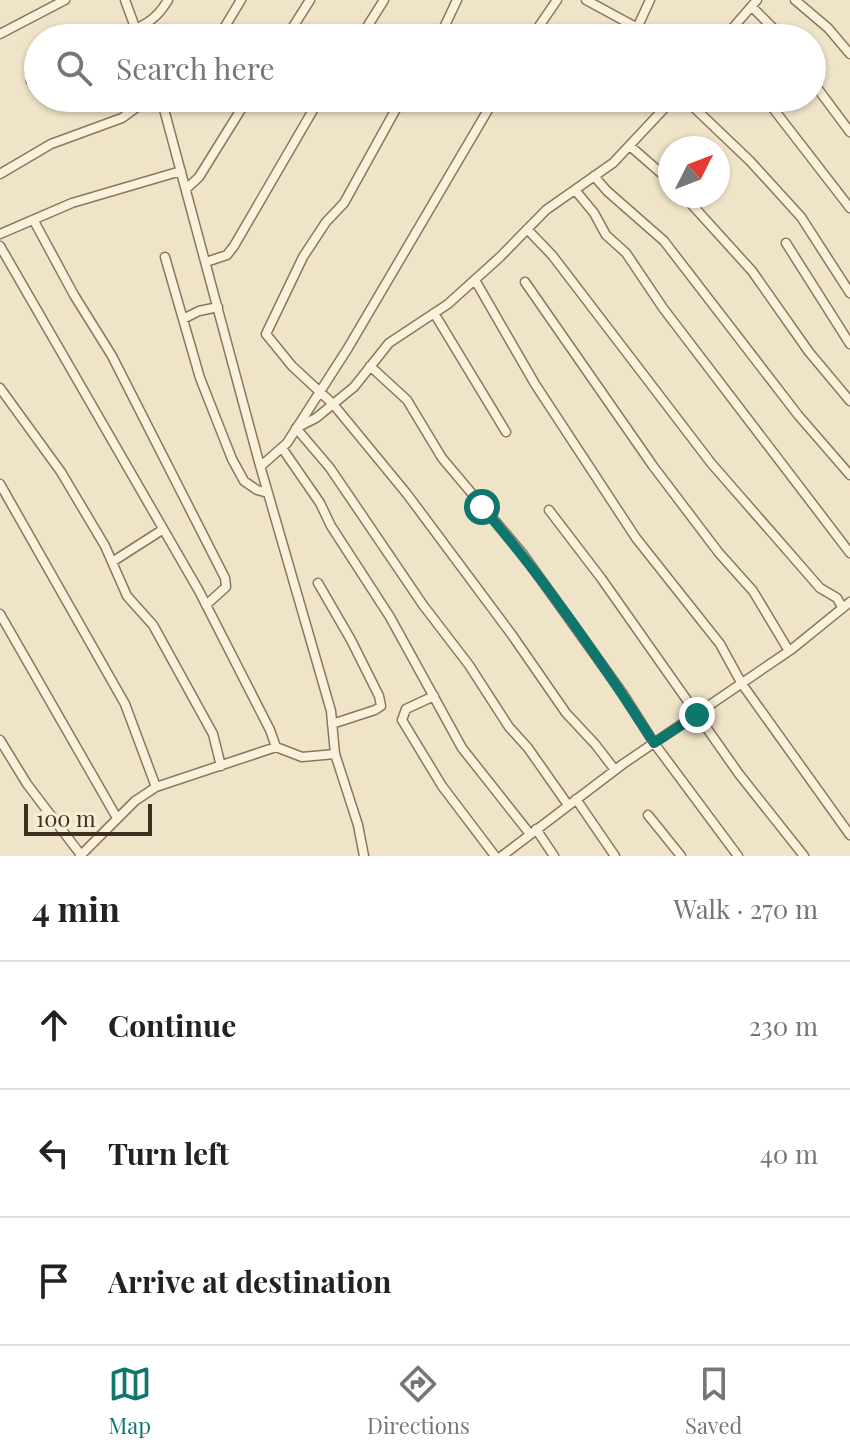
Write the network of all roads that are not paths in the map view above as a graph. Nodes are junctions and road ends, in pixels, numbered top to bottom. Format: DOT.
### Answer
graph roads {
  1 [pos="65,0"];
  2 [pos="125,0"];
  3 [pos="168,0"];
  4 [pos="241,0"];
  5 [pos="310,0"];
  6 [pos="384,0"];
  7 [pos="457,0"];
  8 [pos="557,0"];
  9 [pos="586,0"];
  10 [pos="650,0"];
  11 [pos="795,0"];
  12 [pos="754,3"];
  13 [pos="134,24"];
  14 [pos="148,24"];
  15 [pos="226,24"];
  16 [pos="295,24"];
  17 [pos="369,24"];
  18 [pos="446,24"];
  19 [pos="541,24"];
  20 [pos="630,24"];
  21 [pos="639,24"];
  22 [pos="736,24"];
  23 [pos="771,24"];
  24 [pos="823,24"];
  25 [pos="826,26"];
  26 [pos="0,34"];
  27 [pos="850,54"];
  28 [pos="826,100"];
  29 [pos="130,112"];
  30 [pos="165,112"];
  31 [pos="239,112"];
  32 [pos="312,112"];
  33 [pos="394,112"];
  34 [pos="487,112"];
  35 [pos="661,112"];
  36 [pos="699,112"];
  37 [pos="776,112"];
  38 [pos="850,132"];
  39 [pos="630,146"];
  40 [pos="658,170"];
  41 [pos="181,171"];
  42 [pos="0,174"];
  43 [pos="594,176"];
  44 [pos="186,189"];
  45 [pos="575,190"];
  46 [pos="695,208"];
  47 [pos="850,208"];
  48 [pos="34,221"];
  49 [pos="527,229"];
  50 [pos="0,234"];
  51 [pos="786,243"];
  52 [pos="0,246"];
  53 [pos="165,257"];
  54 [pos="206,262"];
  55 [pos="475,280"];
  56 [pos="525,282"];
  57 [pos="850,293"];
  58 [pos="218,307"];
  59 [pos="434,313"];
  60 [pos="183,319"];
  61 [pos="850,344"];
  62 [pos="370,366"];
  63 [pos="0,388"];
  64 [pos="319,392"];
  65 [pos="850,401"];
  66 [pos="333,404"];
  67 [pos="296,428"];
  68 [pos="506,432"];
  69 [pos="282,448"];
  70 [pos="261,466"];
  71 [pos="850,475"];
  72 [pos="0,484"];
  73 [pos="268,493"];
  74 [pos="549,510"];
  75 [pos="162,530"];
  76 [pos="850,553"];
  77 [pos="112,562"];
  78 [pos="318,583"];
  79 [pos="846,604"];
  80 [pos="206,605"];
  81 [pos="0,614"];
  82 [pos="789,651"];
  83 [pos="742,684"];
  84 [pos="434,696"];
  85 [pos="697,715"];
  86 [pos="332,724"];
  87 [pos="0,740"];
  88 [pos="654,743"];
  89 [pos="276,747"];
  90 [pos="335,754"];
  91 [pos="221,766"];
  92 [pos="615,770"];
  93 [pos="156,787"];
  94 [pos="572,802"];
  95 [pos="648,815"];
  96 [pos="117,818"];
  97 [pos="533,832"];
  98 [pos="850,835"];
  99 [pos="80,855"];
  100 [pos="364,856"];
  101 [pos="495,856"];
  102 [pos="502,856"];
  103 [pos="554,856"];
  104 [pos="615,856"];
  105 [pos="681,856"];
  106 [pos="738,856"];
  107 [pos="804,856"];
  1 -- 26 [label="street"];
  2 -- 13 [label="street"];
  3 -- 14 [label="street"];
  4 -- 15 [label="street"];
  5 -- 16 [label="street"];
  6 -- 17 [label="street"];
  7 -- 18 [label="street"];
  8 -- 19 [label="street"];
  9 -- 20 [label="street"];
  10 -- 21 [label="street"];
  11 -- 24 [label="street"];
  12 -- 22 [label="street"];
  12 -- 23 [label="street"];
  25 -- 27 [label="street"];
  28 -- 38 [label="street"];
  29 -- 42 [label="street"];
  30 -- 41 [label="street"];
  31 -- 44 [label="street"];
  32 -- 54 [label="street"];
  33 -- 64 [label="street"];
  34 -- 64 [label="street"];
  35 -- 39 [label="street"];
  36 -- 57 [label="street"];
  37 -- 47 [label="street"];
  39 -- 40 [label="street"];
  39 -- 43 [label="street"];
  41 -- 44 [label="street"];
  41 -- 48 [label="street"];
  43 -- 45 [label="street"];
  43 -- 71 [label="street"];
  44 -- 54 [label="street"];
  45 -- 49 [label="street"];
  45 -- 76 [label="street"];
  46 -- 65 [label="street"];
  48 -- 50 [label="street"];
  48 -- 80 [label="street"];
  49 -- 55 [label="street"];
  49 -- 79 [label="street"];
  51 -- 61 [label="street"];
  52 -- 75 [label="street"];
  53 -- 60 [label="street"];
  54 -- 58 [label="street"];
  55 -- 59 [label="street"];
  55 -- 83 [label="street"];
  56 -- 82 [label="street"];
  58 -- 60 [label="street"];
  58 -- 70 [label="street"];
  59 -- 62 [label="street"];
  59 -- 68 [label="street"];
  60 -- 73 [label="street"];
  62 -- 66 [label="street"];
  62 -- 88 [label="street"];
  63 -- 77 [label="street"];
  64 -- 66 [label="street"];
  64 -- 67 [label="street"];
  66 -- 67 [label="street"];
  66 -- 92 [label="street"];
  67 -- 69 [label="street"];
  67 -- 94 [label="street"];
  69 -- 70 [label="street"];
  69 -- 84 [label="street"];
  70 -- 73 [label="street"];
  72 -- 93 [label="street"];
  73 -- 86 [label="street"];
  74 -- 85 [label="street"];
  75 -- 77 [label="street"];
  75 -- 80 [label="street"];
  77 -- 91 [label="street"];
  78 -- 86 [label="street"];
  79 -- 82 [label="street"];
  80 -- 89 [label="street"];
  81 -- 96 [label="street"];
  82 -- 83 [label="street"];
  83 -- 85 [label="street"];
  83 -- 98 [label="street"];
  84 -- 97 [label="street"];
  84 -- 101 [label="street"];
  85 -- 88 [label="street"];
  85 -- 107 [label="street"];
  86 -- 90 [label="street"];
  87 -- 99 [label="street"];
  88 -- 92 [label="street"];
  88 -- 106 [label="street"];
  89 -- 90 [label="street"];
  89 -- 91 [label="street"];
  90 -- 100 [label="street"];
  91 -- 93 [label="street"];
  92 -- 94 [label="street"];
  93 -- 96 [label="street"];
  94 -- 97 [label="street"];
  94 -- 104 [label="street"];
  95 -- 105 [label="street"];
  96 -- 99 [label="street"];
  97 -- 102 [label="street"];
  97 -- 103 [label="street"];
}
